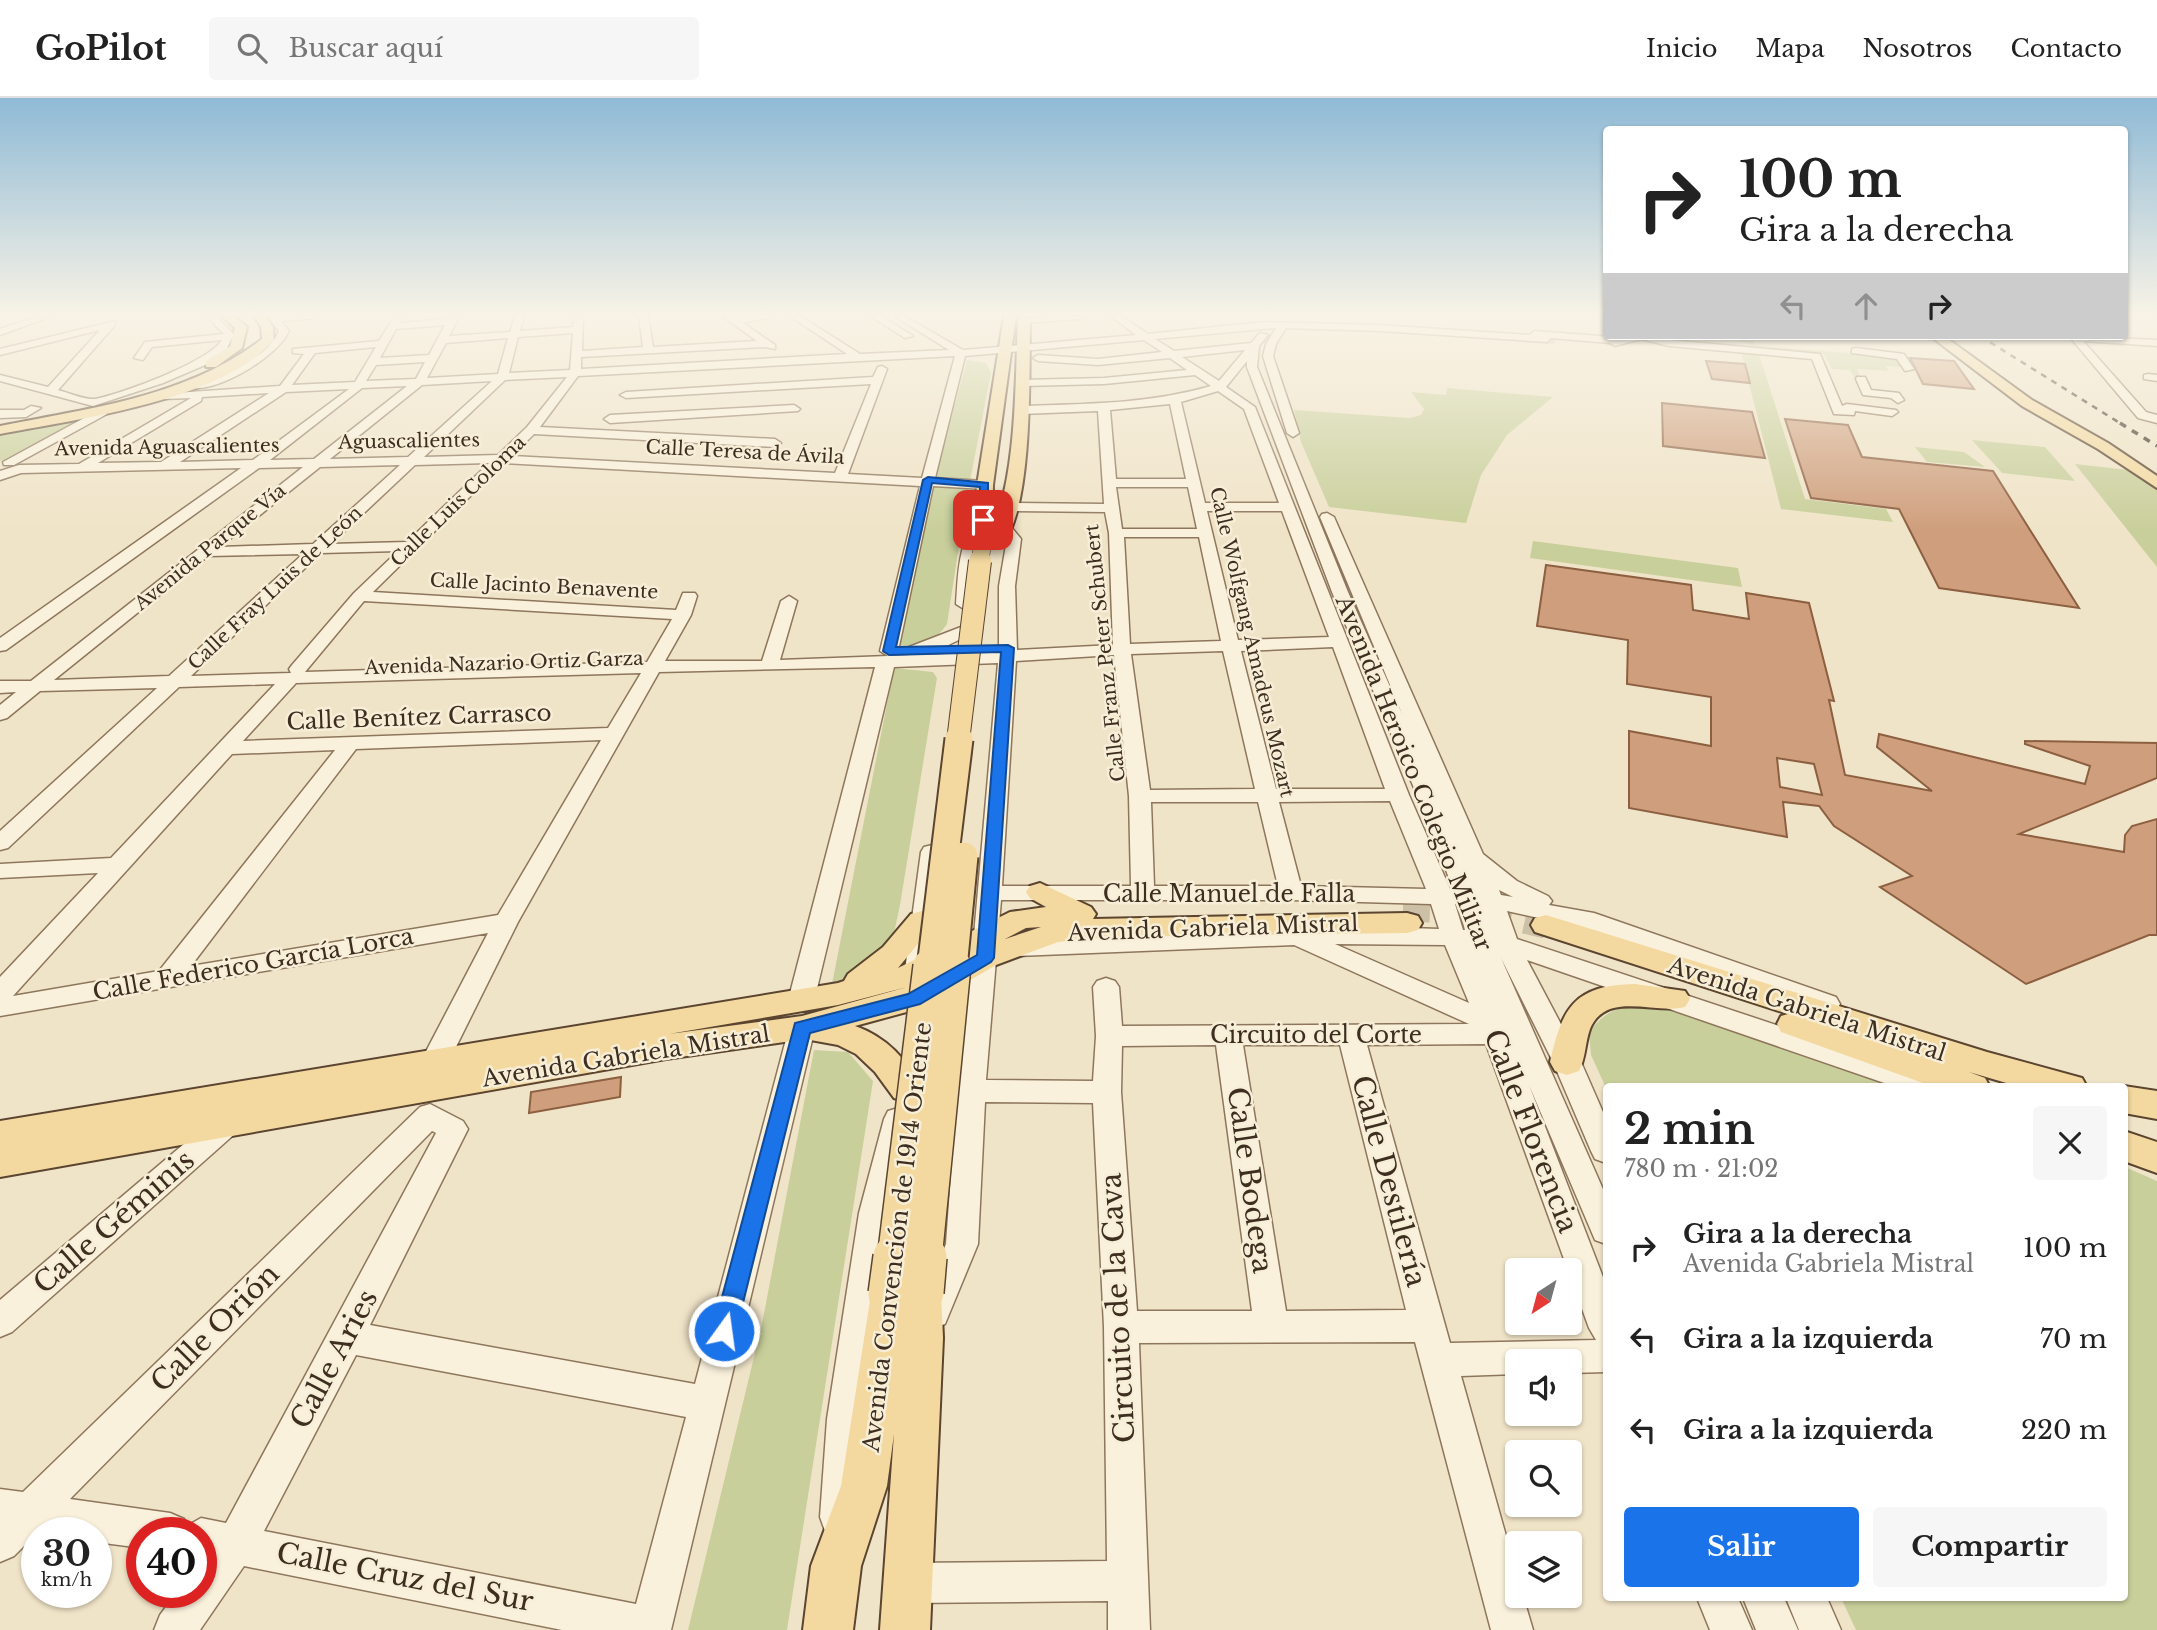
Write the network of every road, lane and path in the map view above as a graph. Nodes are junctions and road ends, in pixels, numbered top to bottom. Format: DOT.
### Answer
graph roads {
  1 [pos="41,387"];
  2 [pos="54,387"];
  3 [pos="150,387"];
  4 [pos="174,387"];
  5 [pos="202,387"];
  6 [pos="206,387"];
  7 [pos="284,387"];
  8 [pos="336,387"];
  9 [pos="357,387"];
  10 [pos="411,387"];
  11 [pos="491,387"];
  12 [pos="564,387"];
  13 [pos="632,387"];
  14 [pos="750,387"];
  15 [pos="805,387"];
  16 [pos="874,387"];
  17 [pos="952,387"];
  18 [pos="1000,387"];
  19 [pos="1022,387"];
  20 [pos="1218,387"];
  21 [pos="1220,387"];
  22 [pos="1260,387"];
  23 [pos="1278,387"];
  24 [pos="1828,387"];
  25 [pos="1865,387"];
  26 [pos="1903,387"];
  27 [pos="2006,387"];
  28 [pos="2026,387"];
  29 [pos="2119,387"];
  30 [pos="52,390"];
  31 [pos="281,391"];
  32 [pos="198,392"];
  33 [pos="626,395"];
  34 [pos="164,397"];
  35 [pos="1175,400"];
  36 [pos="1898,400"];
  37 [pos="1912,403"];
  38 [pos="140,404"];
  39 [pos="97,408"];
  40 [pos="1104,408"];
  41 [pos="1021,410"];
  42 [pos="1892,412"];
  43 [pos="610,419"];
  44 [pos="2153,419"];
  45 [pos="2,430"];
  46 [pos="531,430"];
  47 [pos="599,433"];
  48 [pos="776,442"];
  49 [pos="502,459"];
  50 [pos="413,460"];
  51 [pos="316,462"];
  52 [pos="256,464"];
  53 [pos="9,465"];
  54 [pos="161,468"];
  55 [pos="2157,468"];
  56 [pos="80,469"];
  57 [pos="0,476"];
  58 [pos="840,477"];
  59 [pos="928,480"];
  60 [pos="1110,482"];
  61 [pos="1193,483"];
  62 [pos="2157,483"];
  63 [pos="985,485"];
  64 [pos="1012,507"];
  65 [pos="1199,507"];
  66 [pos="1289,507"];
  67 [pos="1111,508"];
  68 [pos="992,533"];
  69 [pos="1116,533"];
  70 [pos="1205,533"];
  71 [pos="318,547"];
  72 [pos="412,547"];
  73 [pos="206,552"];
  74 [pos="360,596"];
  75 [pos="689,596"];
  76 [pos="789,601"];
  77 [pos="682,615"];
  78 [pos="1339,642"];
  79 [pos="0,646"];
  80 [pos="1007,646"];
  81 [pos="1231,646"];
  82 [pos="960,647"];
  83 [pos="1122,650"];
  84 [pos="887,656"];
  85 [pos="770,661"];
  86 [pos="654,663"];
  87 [pos="294,674"];
  88 [pos="0,676"];
  89 [pos="180,678"];
  90 [pos="40,681"];
  91 [pos="0,687"];
  92 [pos="0,714"];
  93 [pos="612,734"];
  94 [pos="349,745"];
  95 [pos="227,748"];
  96 [pos="1391,771"];
  97 [pos="1417,771"];
  98 [pos="1267,795"];
  99 [pos="1398,795"];
  100 [pos="1140,796"];
  101 [pos="1414,828"];
  102 [pos="1441,828"];
  103 [pos="0,843"];
  104 [pos="1472,855"];
  105 [pos="116,865"];
  106 [pos="0,870"];
  107 [pos="1040,892"];
  108 [pos="989,893"];
  109 [pos="1291,893"];
  110 [pos="1143,894"];
  111 [pos="1441,896"];
  112 [pos="1480,898"];
  113 [pos="1081,914"];
  114 [pos="922,921"];
  115 [pos="506,922"];
  116 [pos="1598,924"];
  117 [pos="1544,932"];
  118 [pos="1294,936"];
  119 [pos="1452,936"];
  120 [pos="1480,939"];
  121 [pos="1506,944"];
  122 [pos="996,947"];
  123 [pos="167,979"];
  124 [pos="916,986"];
  125 [pos="1106,987"];
  126 [pos="0,993"];
  127 [pos="838,994"];
  128 [pos="1674,999"];
  129 [pos="0,1007"];
  130 [pos="801,1014"];
  131 [pos="1503,1030"];
  132 [pos="1109,1035"];
  133 [pos="1228,1035"];
  134 [pos="1351,1036"];
  135 [pos="1567,1062"];
  136 [pos="1980,1076"];
  137 [pos="1917,1083"];
  138 [pos="2037,1083"];
  139 [pos="434,1088"];
  140 [pos="905,1089"];
  141 [pos="971,1091"];
  142 [pos="1107,1092"];
  143 [pos="2128,1100"];
  144 [pos="2157,1105"];
  145 [pos="228,1123"];
  146 [pos="0,1135"];
  147 [pos="1603,1144"];
  148 [pos="0,1162"];
  149 [pos="1603,1224"];
  150 [pos="906,1293"];
  151 [pos="1603,1319"];
  152 [pos="0,1321"];
  153 [pos="1271,1325"];
  154 [pos="1121,1327"];
  155 [pos="347,1337"];
  156 [pos="922,1338"];
  157 [pos="1433,1343"];
  158 [pos="1603,1356"];
  159 [pos="706,1403"];
  160 [pos="14,1510"];
  161 [pos="126,1527"];
  162 [pos="219,1540"];
  163 [pos="0,1542"];
  164 [pos="836,1566"];
  165 [pos="1128,1581"];
  166 [pos="909,1583"];
  167 [pos="1718,1601"];
  168 [pos="1764,1601"];
  169 [pos="1807,1601"];
  170 [pos="650,1628"];
  171 [pos="175,1630"];
  172 [pos="828,1630"];
  173 [pos="905,1630"];
  174 [pos="1129,1630"];
  175 [pos="1512,1630"];
  176 [pos="1731,1630"];
  177 [pos="1777,1630"];
  178 [pos="1820,1630"];
  1 -- 30 [label="street"];
  2 -- 30 [label="street"];
  3 -- 39 [label="main road"];
  4 -- 45 [label="main road"];
  5 -- 32 [label="main road"];
  6 -- 32 [label="street"];
  7 -- 31 [label="street"];
  8 -- 31 [label="street"];
  9 -- 52 [label="street"];
  10 -- 51 [label="street, Avenida Parque Vía"];
  11 -- 50 [label="street, Calle Fray Luis de León"];
  12 -- 46 [label="street, Calle Luis Coloma"];
  13 -- 33 [label="street"];
  14 -- 33 [label="street"];
  15 -- 48 [label="street"];
  16 -- 58 [label="street"];
  17 -- 59 [label="street"];
  18 -- 63 [label="main road, Avenida Convención de 1914 Oriente"];
  19 -- 41 [label="main road, Avenida Convención de 1914 Oriente"];
  20 -- 35 [label="street"];
  21 -- 66 [label="street, Avenida Heroico Colegio Militar"];
  22 -- 97 [label="street, Avenida Heroico Colegio Militar"];
  23 -- 104 [label="street, Avenida Heroico Colegio Militar"];
  24 -- 42 [label="street"];
  25 -- 36 [label="street"];
  26 -- 37 [label="street"];
  27 -- 62 [label="main road"];
  28 -- 55 [label="main road"];
  29 -- 44 [label="street"];
  30 -- 39 [label="street"];
  31 -- 32 [label="street"];
  31 -- 34 [label="street"];
  31 -- 54 [label="street"];
  32 -- 34 [label="street"];
  32 -- 38 [label="street"];
  32 -- 56 [label="street"];
  33 -- 43 [label="street"];
  34 -- 38 [label="street"];
  35 -- 40 [label="street"];
  35 -- 61 [label="street, Calle Wolfgang Amadeus Mozart"];
  38 -- 39 [label="street"];
  39 -- 45 [label="main road"];
  39 -- 53 [label="street"];
  40 -- 41 [label="street"];
  40 -- 60 [label="street, Calle Franz Peter Schubert"];
  41 -- 64 [label="main road, Avenida Convención de 1914 Oriente"];
  43 -- 47 [label="street"];
  43 -- 48 [label="street"];
  46 -- 47 [label="street"];
  46 -- 49 [label="street, Calle Luis Coloma"];
  47 -- 48 [label="street"];
  48 -- 49 [label="street, Calle Teresa de Ávila"];
  48 -- 58 [label="street, Calle Teresa de Ávila"];
  49 -- 50 [label="street, Aguascalientes"];
  49 -- 72 [label="street, Calle Luis Coloma"];
  50 -- 51 [label="street, Aguascalientes"];
  50 -- 71 [label="street, Calle Fray Luis de León"];
  51 -- 52 [label="street, Avenida Aguascalientes"];
  51 -- 73 [label="street, Avenida Parque Vía"];
  52 -- 54 [label="street, Avenida Aguascalientes"];
  52 -- 79 [label="street, Avenida Parque Vía"];
  53 -- 56 [label="street, Avenida Aguascalientes"];
  53 -- 57 [label="street"];
  54 -- 56 [label="street, Avenida Aguascalientes"];
  58 -- 59 [label="street, Calle Teresa de Ávila"];
  59 -- 63 [label="street, Calle Teresa de Ávila"];
  59 -- 84 [label="street"];
  60 -- 61 [label="street"];
  60 -- 67 [label="street, Calle Franz Peter Schubert"];
  61 -- 65 [label="street, Calle Wolfgang Amadeus Mozart"];
  63 -- 68 [label="main road, Avenida Convención de 1914 Oriente"];
  64 -- 67 [label="street"];
  64 -- 68 [label="main road, Avenida Convención de 1914 Oriente"];
  65 -- 66 [label="street"];
  65 -- 70 [label="street, Calle Wolfgang Amadeus Mozart"];
  66 -- 78 [label="street, Avenida Heroico Colegio Militar"];
  67 -- 69 [label="street, Calle Franz Peter Schubert"];
  68 -- 80 [label="street, Avenida Convención de 1914 Oriente"];
  68 -- 82 [label="street, Avenida Convención de 1914 Oriente"];
  68 -- 150 [label="main road, Avenida Convención de 1914 Oriente, bridge"];
  69 -- 70 [label="street"];
  69 -- 83 [label="street, Calle Franz Peter Schubert"];
  70 -- 81 [label="street, Calle Wolfgang Amadeus Mozart"];
  71 -- 72 [label="street"];
  71 -- 73 [label="street"];
  71 -- 89 [label="street, Calle Fray Luis de León"];
  72 -- 74 [label="street, Calle Luis Coloma"];
  73 -- 90 [label="street, Avenida Parque Vía"];
  74 -- 77 [label="street, Calle Jacinto Benavente"];
  74 -- 87 [label="street, Calle Luis Coloma"];
  75 -- 77 [label="street"];
  76 -- 85 [label="street"];
  77 -- 86 [label="street"];
  78 -- 81 [label="street, Avenida Nazario Ortiz Garza"];
  78 -- 96 [label="street, Avenida Heroico Colegio Militar"];
  80 -- 82 [label="street, Avenida Nazario Ortiz Garza"];
  80 -- 83 [label="street, Avenida Nazario Ortiz Garza"];
  80 -- 108 [label="street, Avenida Convención de 1914 Oriente"];
  81 -- 83 [label="street, Avenida Nazario Ortiz Garza"];
  81 -- 98 [label="street, Calle Wolfgang Amadeus Mozart"];
  82 -- 84 [label="street, Avenida Nazario Ortiz Garza"];
  82 -- 84 [label="street, Avenida Nazario Ortiz Garza"];
  82 -- 114 [label="street, Avenida Convención de 1914 Oriente"];
  83 -- 100 [label="street, Calle Franz Peter Schubert"];
  84 -- 85 [label="street, Avenida Nazario Ortiz Garza"];
  84 -- 130 [label="street"];
  85 -- 86 [label="street, Avenida Nazario Ortiz Garza"];
  86 -- 87 [label="street, Avenida Nazario Ortiz Garza"];
  86 -- 93 [label="street"];
  87 -- 89 [label="street, Avenida Nazario Ortiz Garza"];
  87 -- 95 [label="street, Calle Luis Coloma"];
  88 -- 90 [label="street, Avenida Nazario Ortiz Garza"];
  89 -- 90 [label="street, Avenida Nazario Ortiz Garza"];
  89 -- 103 [label="street, Calle Fray Luis de León"];
  90 -- 91 [label="street, Avenida Nazario Ortiz Garza"];
  90 -- 92 [label="street, Avenida Parque Vía"];
  93 -- 94 [label="street, Calle Benítez Carrasco"];
  93 -- 115 [label="street"];
  94 -- 95 [label="street, Calle Benítez Carrasco"];
  94 -- 123 [label="street"];
  95 -- 105 [label="street, Calle Luis Coloma"];
  96 -- 97 [label="street"];
  96 -- 99 [label="street, Avenida Heroico Colegio Militar"];
  97 -- 102 [label="street, Avenida Heroico Colegio Militar"];
  98 -- 99 [label="street"];
  98 -- 100 [label="street"];
  98 -- 109 [label="street, Calle Wolfgang Amadeus Mozart"];
  99 -- 101 [label="street, Avenida Heroico Colegio Militar"];
  100 -- 110 [label="street, Calle Franz Peter Schubert"];
  101 -- 102 [label="street"];
  101 -- 111 [label="street, Avenida Heroico Colegio Militar"];
  102 -- 112 [label="street, Avenida Heroico Colegio Militar"];
  104 -- 112 [label="street, Avenida Heroico Colegio Militar"];
  104 -- 116 [label="street"];
  105 -- 106 [label="street"];
  105 -- 126 [label="street, Calle Luis Coloma"];
  107 -- 108 [label="street, Calle Manuel de Falla"];
  107 -- 110 [label="street, Calle Manuel de Falla"];
  107 -- 113 [label="main road"];
  108 -- 122 [label="street, Avenida Convención de 1914 Oriente"];
  109 -- 110 [label="street, Calle Manuel de Falla"];
  109 -- 111 [label="street, Calle Manuel de Falla"];
  111 -- 112 [label="street, Calle Manuel de Falla"];
  111 -- 119 [label="street, Calle Florencia"];
  112 -- 116 [label="street, Calle Manuel de Falla"];
  112 -- 120 [label="street, Avenida Heroico Colegio Militar"];
  112 -- 121 [label="street, Avenida Heroico Colegio Militar"];
  113 -- 122 [label="main road, Avenida Gabriela Mistral"];
  113 -- 122 [label="main road, Avenida Gabriela Mistral"];
  114 -- 124 [label="street, Avenida Convención de 1914 Oriente"];
  114 -- 127 [label="main road"];
  115 -- 123 [label="street, Calle Federico García Lorca"];
  115 -- 139 [label="street"];
  116 -- 136 [label="street"];
  117 -- 136 [label="main road, Avenida Gabriela Mistral"];
  118 -- 119 [label="street, Calle Manuel de Falla"];
  118 -- 122 [label="street, Calle Manuel de Falla"];
  118 -- 131 [label="street"];
  119 -- 120 [label="street, Calle Manuel de Falla"];
  119 -- 131 [label="street, Calle Florencia"];
  120 -- 121 [label="street, Calle Manuel de Falla"];
  120 -- 131 [label="street, Avenida Heroico Colegio Militar"];
  121 -- 128 [label="street, Avenida Gabriela Mistral"];
  121 -- 135 [label="street, Avenida Heroico Colegio Militar"];
  122 -- 124 [label="main road, Avenida Gabriela Mistral"];
  122 -- 141 [label="street, Avenida Convención de 1914 Oriente"];
  123 -- 129 [label="street, Calle Federico García Lorca"];
  124 -- 127 [label="main road, Avenida Gabriela Mistral"];
  124 -- 130 [label="main road, Avenida Gabriela Mistral"];
  124 -- 140 [label="street, Avenida Convención de 1914 Oriente"];
  125 -- 132 [label="street, Circuito de la Cava"];
  127 -- 130 [label="main road, Avenida Gabriela Mistral"];
  128 -- 135 [label="main road"];
  128 -- 137 [label="street, Avenida Gabriela Mistral"];
  130 -- 139 [label="main road, Avenida Gabriela Mistral"];
  130 -- 140 [label="main road"];
  130 -- 159 [label="street"];
  131 -- 134 [label="street, Circuito del Corte"];
  131 -- 149 [label="street, Avenida Heroico Colegio Militar"];
  131 -- 151 [label="street, Calle Florencia"];
  132 -- 133 [label="street, Circuito del Corte"];
  132 -- 142 [label="street, Circuito de la Cava"];
  133 -- 134 [label="street, Circuito del Corte"];
  133 -- 153 [label="street, Calle Bodega"];
  134 -- 157 [label="street, Calle Destilería"];
  135 -- 147 [label="street, Avenida Heroico Colegio Militar"];
  136 -- 138 [label="main road, Avenida Gabriela Mistral"];
  139 -- 145 [label="main road, Avenida Gabriela Mistral"];
  139 -- 146 [label="main road, Avenida Gabriela Mistral"];
  139 -- 155 [label="street, Calle Aries"];
  139 -- 160 [label="street, Calle Orión"];
  140 -- 164 [label="street, Avenida Convención de 1914 Oriente"];
  141 -- 142 [label="street"];
  141 -- 156 [label="street, Avenida Convención de 1914 Oriente"];
  142 -- 154 [label="street, Circuito de la Cava"];
  143 -- 144 [label="main road"];
  145 -- 148 [label="main road, Avenida Gabriela Mistral"];
  145 -- 152 [label="street, Calle Géminis"];
  150 -- 156 [label="main road, Avenida Convención de 1914 Oriente"];
  150 -- 164 [label="main road, Avenida Convención de 1914 Oriente"];
  153 -- 154 [label="street"];
  153 -- 157 [label="street"];
  154 -- 165 [label="street, Circuito de la Cava"];
  155 -- 159 [label="street"];
  155 -- 162 [label="street, Calle Aries"];
  156 -- 166 [label="main road, Avenida Convención de 1914 Oriente"];
  157 -- 158 [label="street"];
  157 -- 175 [label="street, Calle Destilería"];
  159 -- 170 [label="street"];
  160 -- 161 [label="street"];
  160 -- 163 [label="street, Calle Orión"];
  162 -- 170 [label="street, Calle Cruz del Sur"];
  162 -- 171 [label="street, Calle Aries"];
  164 -- 172 [label="main road, Avenida Convención de 1914 Oriente"];
  165 -- 166 [label="street"];
  165 -- 174 [label="street, Circuito de la Cava"];
  166 -- 173 [label="main road, Avenida Convención de 1914 Oriente"];
  167 -- 176 [label="street"];
  168 -- 177 [label="street"];
  169 -- 178 [label="street"];
}
